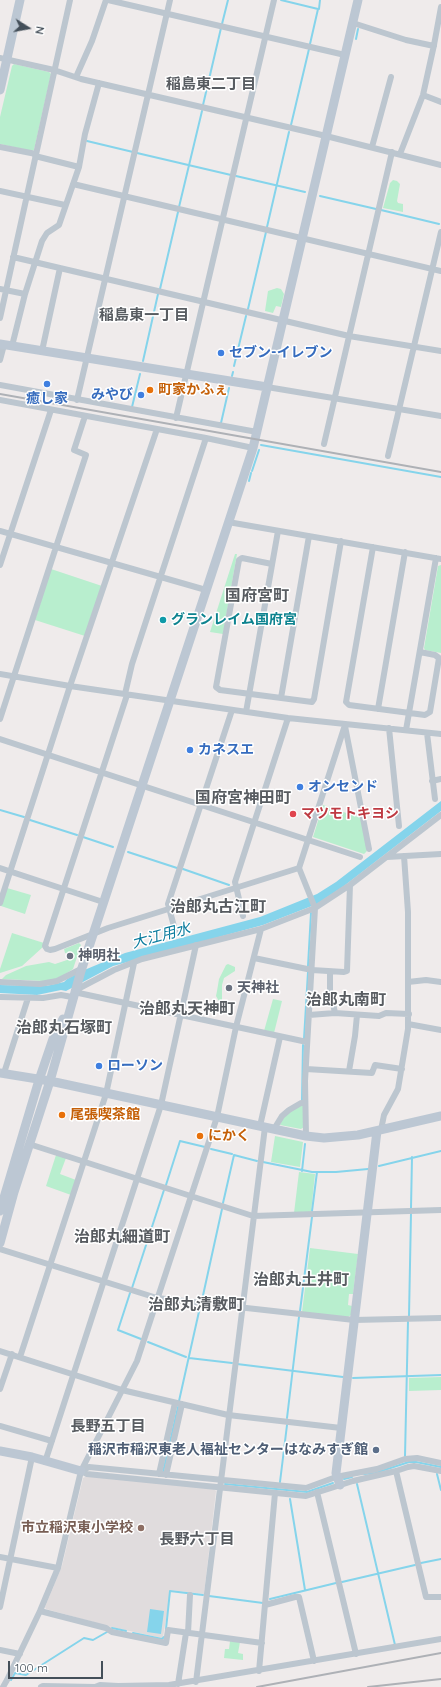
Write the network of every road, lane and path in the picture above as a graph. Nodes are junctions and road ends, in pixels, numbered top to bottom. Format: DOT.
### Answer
graph roads {
  1 [pos="20,0"];
  2 [pos="70,0"];
  3 [pos="107,0"];
  4 [pos="170,0"];
  5 [pos="274,0"];
  6 [pos="358,0"];
  7 [pos="441,7"];
  8 [pos="167,14"];
  9 [pos="353,23"];
  10 [pos="266,37"];
  11 [pos="436,46"];
  12 [pos="345,55"];
  13 [pos="4,58"];
  14 [pos="54,70"];
  15 [pos="76,77"];
  16 [pos="391,77"];
  17 [pos="99,83"];
  18 [pos="0,90"];
  19 [pos="148,94"];
  20 [pos="423,95"];
  21 [pos="441,102"];
  22 [pos="247,118"];
  23 [pos="326,136"];
  24 [pos="0,147"];
  25 [pos="372,147"];
  26 [pos="392,152"];
  27 [pos="400,154"];
  28 [pos="35,155"];
  29 [pos="441,165"];
  30 [pos="79,167"];
  31 [pos="72,184"];
  32 [pos="0,191"];
  33 [pos="124,196"];
  34 [pos="26,197"];
  35 [pos="65,205"];
  36 [pos="224,220"];
  37 [pos="441,232"];
  38 [pos="302,238"];
  39 [pos="368,254"];
  40 [pos="13,257"];
  41 [pos="35,262"];
  42 [pos="60,268"];
  43 [pos="432,269"];
  44 [pos="441,271"];
  45 [pos="105,278"];
  46 [pos="3,289"];
  47 [pos="25,294"];
  48 [pos="204,302"];
  49 [pos="0,318"];
  50 [pos="283,320"];
  51 [pos="349,336"];
  52 [pos="5,345"];
  53 [pos="414,347"];
  54 [pos="42,351"];
  55 [pos="441,351"];
  56 [pos="86,358"];
  57 [pos="0,360"];
  58 [pos="187,374"];
  59 [pos="0,385"];
  60 [pos="267,387"];
  61 [pos="334,398"];
  62 [pos="0,400"];
  63 [pos="77,400"];
  64 [pos="399,409"];
  65 [pos="51,410"];
  66 [pos="85,416"];
  67 [pos="441,416"];
  68 [pos="176,418"];
  69 [pos="157,429"];
  70 [pos="257,432"];
  71 [pos="206,438"];
  72 [pos="324,444"];
  73 [pos="253,448"];
  74 [pos="388,456"];
  75 [pos="228,522"];
  76 [pos="278,530"];
  77 [pos="0,531"];
  78 [pos="10,534"];
  79 [pos="309,536"];
  80 [pos="341,541"];
  81 [pos="56,547"];
  82 [pos="373,547"];
  83 [pos="405,552"];
  84 [pos="439,558"];
  85 [pos="112,563"];
  86 [pos="272,564"];
  87 [pos="0,565"];
  88 [pos="160,577"];
  89 [pos="206,590"];
  90 [pos="420,652"];
  91 [pos="0,674"];
  92 [pos="13,676"];
  93 [pos="70,686"];
  94 [pos="126,694"];
  95 [pos="249,694"];
  96 [pos="281,698"];
  97 [pos="169,701"];
  98 [pos="378,709"];
  99 [pos="232,710"];
  100 [pos="246,712"];
  101 [pos="409,713"];
  102 [pos="0,718"];
  103 [pos="288,718"];
  104 [pos="345,725"];
  105 [pos="389,728"];
  106 [pos="406,730"];
  107 [pos="427,733"];
  108 [pos="441,734"];
  109 [pos="0,739"];
  110 [pos="48,755"];
  111 [pos="101,772"];
  112 [pos="441,779"];
  113 [pos="432,781"];
  114 [pos="141,785"];
  115 [pos="435,799"];
  116 [pos="200,805"];
  117 [pos="441,815"];
  118 [pos="254,822"];
  119 [pos="399,826"];
  120 [pos="308,840"];
  121 [pos="369,849"];
  122 [pos="441,854"];
  123 [pos="404,856"];
  124 [pos="360,857"];
  125 [pos="387,857"];
  126 [pos="0,868"];
  127 [pos="299,868"];
  128 [pos="10,872"];
  129 [pos="350,885"];
  130 [pos="235,887"];
  131 [pos="63,889"];
  132 [pos="103,902"];
  133 [pos="0,903"];
  134 [pos="314,908"];
  135 [pos="168,909"];
  136 [pos="243,916"];
  137 [pos="261,929"];
  138 [pos="93,934"];
  139 [pos="176,934"];
  140 [pos="196,945"];
  141 [pos="254,958"];
  142 [pos="134,963"];
  143 [pos="81,970"];
  144 [pos="312,970"];
  145 [pos="330,972"];
  146 [pos="0,982"];
  147 [pos="408,982"];
  148 [pos="441,982"];
  149 [pos="73,994"];
  150 [pos="0,997"];
  151 [pos="28,998"];
  152 [pos="125,1003"];
  153 [pos="335,1013"];
  154 [pos="409,1014"];
  155 [pos="180,1015"];
  156 [pos="309,1015"];
  157 [pos="357,1015"];
  158 [pos="408,1024"];
  159 [pos="236,1027"];
  160 [pos="441,1030"];
  161 [pos="280,1037"];
  162 [pos="307,1042"];
  163 [pos="306,1069"];
  164 [pos="402,1069"];
  165 [pos="349,1071"];
  166 [pos="2,1073"];
  167 [pos="39,1080"];
  168 [pos="50,1081"];
  169 [pos="106,1094"];
  170 [pos="305,1103"];
  171 [pos="161,1105"];
  172 [pos="441,1116"];
  173 [pos="217,1117"];
  174 [pos="266,1128"];
  175 [pos="379,1131"];
  176 [pos="306,1136"];
  177 [pos="29,1144"];
  178 [pos="84,1161"];
  179 [pos="138,1178"];
  180 [pos="191,1196"];
  181 [pos="441,1210"];
  182 [pos="0,1211"];
  183 [pos="367,1212"];
  184 [pos="253,1216"];
  185 [pos="0,1243"];
  186 [pos="0,1249"];
  187 [pos="50,1265"];
  188 [pos="104,1282"];
  189 [pos="157,1298"];
  190 [pos="242,1307"];
  191 [pos="441,1318"];
  192 [pos="354,1320"];
  193 [pos="0,1351"];
  194 [pos="12,1354"];
  195 [pos="20,1357"];
  196 [pos="74,1375"];
  197 [pos="0,1389"];
  198 [pos="122,1390"];
  199 [pos="178,1403"];
  200 [pos="228,1415"];
  201 [pos="0,1426"];
  202 [pos="341,1428"];
  203 [pos="52,1441"];
  204 [pos="0,1451"];
  205 [pos="32,1457"];
  206 [pos="45,1462"];
  207 [pos="441,1463"];
  208 [pos="81,1471"];
  209 [pos="396,1471"];
  210 [pos="441,1471"];
  211 [pos="159,1474"];
  212 [pos="166,1475"];
  213 [pos="220,1480"];
  214 [pos="338,1481"];
  215 [pos="219,1487"];
  216 [pos="318,1492"];
  217 [pos="275,1493"];
  218 [pos="0,1557"];
  219 [pos="10,1559"];
  220 [pos="58,1568"];
  221 [pos="190,1595"];
  222 [pos="441,1596"];
  223 [pos="265,1605"];
  224 [pos="0,1607"];
  225 [pos="40,1611"];
  226 [pos="187,1633"];
  227 [pos="201,1635"];
  228 [pos="441,1639"];
  229 [pos="262,1643"];
  230 [pos="0,1650"];
  231 [pos="20,1654"];
  232 [pos="356,1654"];
  233 [pos="314,1661"];
  234 [pos="259,1671"];
  235 [pos="196,1682"];
  236 [pos="178,1684"];
  237 [pos="3,1687"];
  238 [pos="41,1687"];
  1 -- 13 [label="street"];
  2 -- 14 [label="street"];
  3 -- 8 [label="street"];
  3 -- 15 [label="street"];
  4 -- 8 [label="street"];
  5 -- 10 [label="street"];
  6 -- 9 [label="street"];
  7 -- 11 [label="street"];
  8 -- 10 [label="street"];
  8 -- 19 [label="street"];
  9 -- 11 [label="street"];
  9 -- 12 [label="street"];
  10 -- 12 [label="street"];
  10 -- 22 [label="street"];
  11 -- 20 [label="street"];
  12 -- 23 [label="street"];
  13 -- 14 [label="street"];
  13 -- 18 [label="street"];
  14 -- 15 [label="street"];
  14 -- 28 [label="street"];
  15 -- 17 [label="street"];
  16 -- 25 [label="street"];
  17 -- 19 [label="street"];
  17 -- 30 [label="street"];
  19 -- 22 [label="street"];
  19 -- 33 [label="street"];
  20 -- 21 [label="street"];
  20 -- 27 [label="street"];
  22 -- 23 [label="street"];
  22 -- 36 [label="street"];
  23 -- 25 [label="street"];
  23 -- 38 [label="street"];
  24 -- 28 [label="street"];
  25 -- 26 [label="street"];
  26 -- 27 [label="street"];
  26 -- 39 [label="street"];
  27 -- 29 [label="street"];
  28 -- 30 [label="street"];
  28 -- 34 [label="street"];
  30 -- 31 [label="street"];
  31 -- 33 [label="street"];
  31 -- 35 [label="street"];
  32 -- 34 [label="street"];
  33 -- 36 [label="street"];
  33 -- 45 [label="street"];
  34 -- 35 [label="street"];
  34 -- 40 [label="street"];
  35 -- 41 [label="street"];
  36 -- 38 [label="street"];
  36 -- 48 [label="street"];
  37 -- 43 [label="street"];
  38 -- 39 [label="street"];
  38 -- 50 [label="street"];
  39 -- 43 [label="street"];
  39 -- 51 [label="street"];
  40 -- 41 [label="street"];
  40 -- 46 [label="street"];
  41 -- 42 [label="street"];
  41 -- 47 [label="street"];
  42 -- 45 [label="street"];
  42 -- 54 [label="street"];
  43 -- 44 [label="street"];
  43 -- 53 [label="street"];
  45 -- 48 [label="street"];
  45 -- 56 [label="street"];
  46 -- 47 [label="street"];
  46 -- 49 [label="street"];
  47 -- 52 [label="street"];
  48 -- 50 [label="street"];
  48 -- 58 [label="street"];
  50 -- 51 [label="street"];
  50 -- 60 [label="street"];
  51 -- 53 [label="street"];
  51 -- 61 [label="street"];
  52 -- 54 [label="street"];
  52 -- 57 [label="street"];
  53 -- 55 [label="street"];
  53 -- 64 [label="street"];
  54 -- 56 [label="street"];
  56 -- 58 [label="street"];
  56 -- 63 [label="street"];
  58 -- 60 [label="street"];
  58 -- 68 [label="street"];
  59 -- 63 [label="street"];
  60 -- 61 [label="street"];
  60 -- 70 [label="street"];
  61 -- 64 [label="street"];
  61 -- 72 [label="street"];
  62 -- 65 [label="street"];
  63 -- 68 [label="street"];
  64 -- 67 [label="street"];
  64 -- 74 [label="street"];
  65 -- 66 [label="street"];
  65 -- 78 [label="street"];
  66 -- 69 [label="street"];
  66 -- 81 [label="street"];
  68 -- 70 [label="street"];
  69 -- 71 [label="street"];
  69 -- 85 [label="street"];
  70 -- 73 [label="street"];
  71 -- 73 [label="street"];
  71 -- 88 [label="street"];
  73 -- 75 [label="street"];
  75 -- 76 [label="street"];
  75 -- 89 [label="street"];
  76 -- 79 [label="street"];
  76 -- 86 [label="street"];
  77 -- 78 [label="street"];
  78 -- 81 [label="street"];
  78 -- 87 [label="street"];
  79 -- 80 [label="street"];
  79 -- 96 [label="street"];
  80 -- 82 [label="street"];
  80 -- 96 [label="street"];
  81 -- 85 [label="street"];
  81 -- 92 [label="street"];
  82 -- 83 [label="street"];
  82 -- 98 [label="street"];
  83 -- 84 [label="street"];
  83 -- 98 [label="street"];
  84 -- 90 [label="street"];
  85 -- 88 [label="street"];
  85 -- 93 [label="street"];
  86 -- 95 [label="street"];
  86 -- 95 [label="street"];
  88 -- 89 [label="street"];
  88 -- 94 [label="street"];
  89 -- 97 [label="street"];
  90 -- 101 [label="street"];
  90 -- 101 [label="street"];
  91 -- 92 [label="street"];
  92 -- 93 [label="street"];
  92 -- 102 [label="street"];
  93 -- 94 [label="street"];
  93 -- 110 [label="street"];
  94 -- 97 [label="street"];
  94 -- 111 [label="street"];
  95 -- 96 [label="street"];
  95 -- 100 [label="street"];
  97 -- 99 [label="street"];
  97 -- 114 [label="street"];
  98 -- 101 [label="street"];
  99 -- 100 [label="street"];
  99 -- 116 [label="street"];
  100 -- 103 [label="street"];
  101 -- 106 [label="street"];
  103 -- 104 [label="street"];
  103 -- 118 [label="street"];
  104 -- 105 [label="street"];
  104 -- 120 [label="street"];
  104 -- 121 [label="street"];
  105 -- 106 [label="street"];
  105 -- 119 [label="street"];
  106 -- 107 [label="street"];
  107 -- 108 [label="street"];
  107 -- 113 [label="street"];
  109 -- 110 [label="street"];
  110 -- 111 [label="street"];
  110 -- 128 [label="street"];
  111 -- 114 [label="street"];
  111 -- 131 [label="street"];
  112 -- 113 [label="street"];
  113 -- 115 [label="street"];
  114 -- 116 [label="street"];
  114 -- 132 [label="street"];
  116 -- 118 [label="street"];
  116 -- 135 [label="street"];
  117 -- 125 [label="street"];
  118 -- 120 [label="street"];
  118 -- 130 [label="street"];
  120 -- 124 [label="street"];
  120 -- 127 [label="street"];
  122 -- 123 [label="street"];
  123 -- 125 [label="street"];
  123 -- 147 [label="street"];
  125 -- 129 [label="street"];
  126 -- 128 [label="street"];
  127 -- 130 [label="street"];
  127 -- 134 [label="street"];
  128 -- 131 [label="street"];
  128 -- 133 [label="street"];
  129 -- 134 [label="street"];
  129 -- 145 [label="street"];
  130 -- 135 [label="street"];
  130 -- 136 [label="street"];
  131 -- 132 [label="street"];
  131 -- 138 [label="street"];
  132 -- 138 [label="street"];
  134 -- 137 [label="street"];
  134 -- 144 [label="street"];
  135 -- 138 [label="street"];
  135 -- 139 [label="street"];
  137 -- 140 [label="street"];
  137 -- 141 [label="street"];
  138 -- 143 [label="street"];
  140 -- 142 [label="street"];
  140 -- 155 [label="street"];
  141 -- 144 [label="street"];
  141 -- 159 [label="street"];
  142 -- 149 [label="street"];
  142 -- 152 [label="street"];
  143 -- 146 [label="street"];
  143 -- 149 [label="street"];
  144 -- 145 [label="street"];
  144 -- 156 [label="street"];
  145 -- 153 [label="street"];
  147 -- 148 [label="street"];
  147 -- 154 [label="street"];
  149 -- 151 [label="street"];
  149 -- 152 [label="street"];
  149 -- 167 [label="street"];
  149 -- 168 [label="street"];
  150 -- 151 [label="street"];
  151 -- 166 [label="street"];
  152 -- 155 [label="street"];
  152 -- 169 [label="street"];
  153 -- 156 [label="street"];
  153 -- 157 [label="street"];
  154 -- 157 [label="street"];
  154 -- 158 [label="street"];
  155 -- 159 [label="street"];
  155 -- 171 [label="street"];
  156 -- 162 [label="street"];
  157 -- 165 [label="street"];
  158 -- 160 [label="street"];
  158 -- 164 [label="street"];
  159 -- 161 [label="street"];
  159 -- 173 [label="street"];
  161 -- 162 [label="street"];
  161 -- 174 [label="street"];
  162 -- 163 [label="street"];
  163 -- 165 [label="street"];
  163 -- 170 [label="street"];
  164 -- 165 [label="street"];
  164 -- 175 [label="street"];
  166 -- 167 [label="street"];
  167 -- 168 [label="street"];
  167 -- 182 [label="street"];
  168 -- 169 [label="street"];
  168 -- 177 [label="street"];
  169 -- 171 [label="street"];
  169 -- 178 [label="street"];
  170 -- 174 [label="street"];
  170 -- 176 [label="street"];
  171 -- 173 [label="street"];
  171 -- 179 [label="street"];
  172 -- 175 [label="street"];
  173 -- 174 [label="street"];
  173 -- 180 [label="street"];
  174 -- 176 [label="street"];
  174 -- 184 [label="street"];
  175 -- 176 [label="street"];
  175 -- 183 [label="street"];
  177 -- 178 [label="street"];
  177 -- 185 [label="street"];
  178 -- 179 [label="street"];
  178 -- 187 [label="street"];
  179 -- 180 [label="street"];
  179 -- 188 [label="street"];
  180 -- 184 [label="street"];
  180 -- 189 [label="street"];
  181 -- 183 [label="street"];
  183 -- 184 [label="street"];
  183 -- 192 [label="street"];
  184 -- 190 [label="street"];
  186 -- 187 [label="street"];
  187 -- 188 [label="street"];
  187 -- 195 [label="street"];
  188 -- 189 [label="street"];
  188 -- 196 [label="street"];
  189 -- 190 [label="street"];
  189 -- 198 [label="street"];
  190 -- 192 [label="street"];
  190 -- 200 [label="street"];
  191 -- 192 [label="street"];
  192 -- 202 [label="street"];
  193 -- 194 [label="street"];
  194 -- 195 [label="street"];
  194 -- 197 [label="street"];
  195 -- 196 [label="street"];
  196 -- 198 [label="street"];
  196 -- 203 [label="street"];
  198 -- 199 [label="street"];
  198 -- 208 [label="street"];
  199 -- 200 [label="street"];
  199 -- 211 [label="street"];
  199 -- 212 [label="street"];
  200 -- 202 [label="street"];
  200 -- 213 [label="street"];
  201 -- 203 [label="street"];
  202 -- 214 [label="street"];
  203 -- 206 [label="street"];
  204 -- 205 [label="street"];
  205 -- 206 [label="street"];
  205 -- 219 [label="street"];
  206 -- 208 [label="street"];
  207 -- 214 [label="street"];
  208 -- 211 [label="street"];
  208 -- 215 [label="street"];
  208 -- 220 [label="street"];
  209 -- 210 [label="street"];
  209 -- 214 [label="street"];
  209 -- 222 [label="street"];
  211 -- 212 [label="street"];
  212 -- 213 [label="street"];
  213 -- 214 [label="street"];
  213 -- 215 [label="street"];
  214 -- 216 [label="street"];
  215 -- 217 [label="street"];
  215 -- 227 [label="street"];
  216 -- 217 [label="street"];
  216 -- 232 [label="street"];
  217 -- 223 [label="street"];
  218 -- 219 [label="street"];
  219 -- 220 [label="street"];
  219 -- 224 [label="street"];
  220 -- 225 [label="street"];
  221 -- 226 [label="street"];
  223 -- 229 [label="street"];
  223 -- 233 [label="street"];
  225 -- 226 [label="street"];
  225 -- 231 [label="street"];
  226 -- 227 [label="street"];
  226 -- 236 [label="street"];
  227 -- 229 [label="street"];
  227 -- 235 [label="street"];
  228 -- 232 [label="street"];
  229 -- 234 [label="street"];
  230 -- 231 [label="street"];
  231 -- 237 [label="street"];
  232 -- 233 [label="street"];
  233 -- 234 [label="street"];
  234 -- 235 [label="street"];
  235 -- 236 [label="street"];
  236 -- 238 [label="street"];
}
